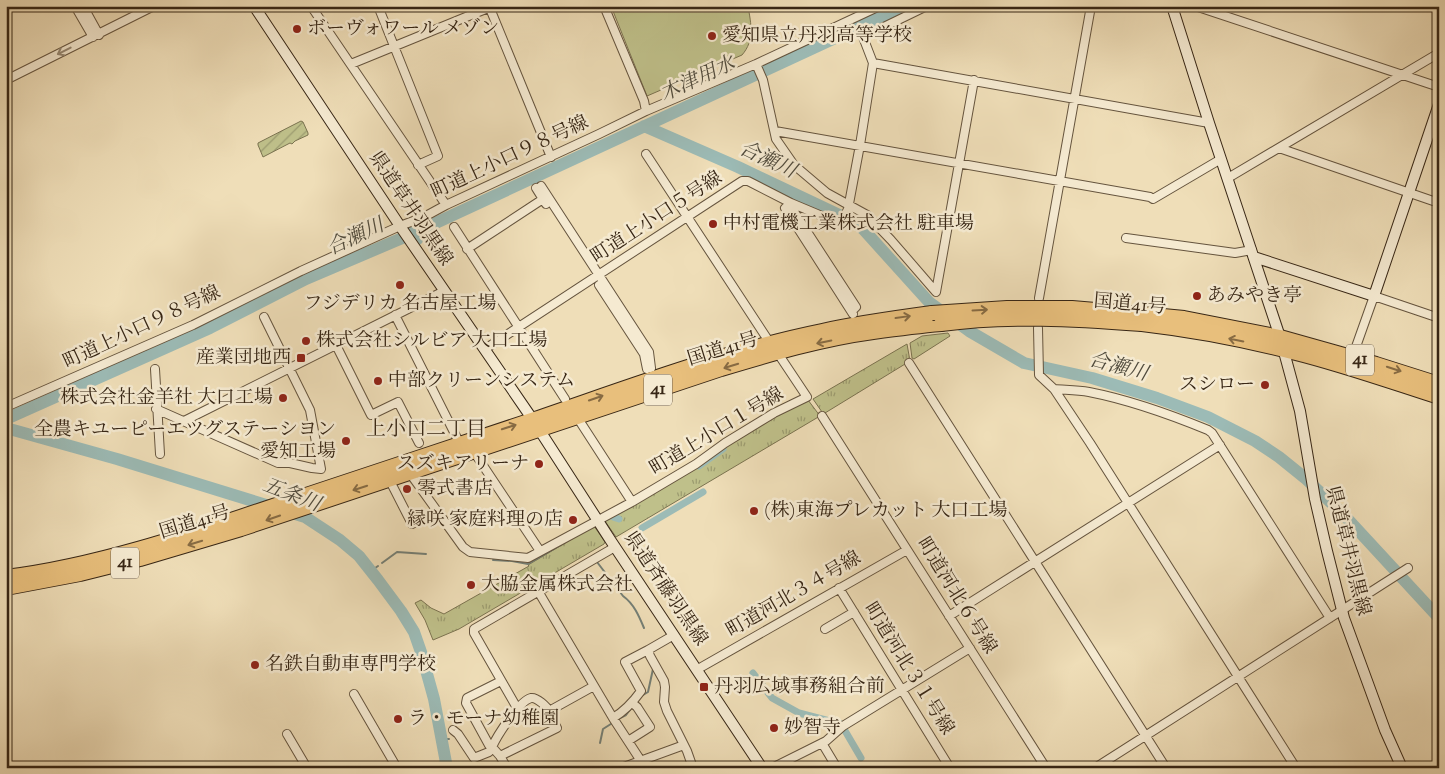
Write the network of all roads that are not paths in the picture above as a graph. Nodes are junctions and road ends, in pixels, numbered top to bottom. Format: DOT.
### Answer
graph roads {
  1 [pos="76,6"];
  2 [pos="83,6"];
  3 [pos="154,6"];
  4 [pos="254,6"];
  5 [pos="311,6"];
  6 [pos="378,6"];
  7 [pos="604,6"];
  8 [pos="858,6"];
  9 [pos="880,6"];
  10 [pos="927,6"];
  11 [pos="1091,6"];
  12 [pos="1172,6"];
  13 [pos="1195,6"];
  14 [pos="491,7"];
  15 [pos="915,9"];
  16 [pos="860,15"];
  17 [pos="96,36"];
  18 [pos="394,46"];
  19 [pos="1439,53"];
  20 [pos="873,63"];
  21 [pos="351,64"];
  22 [pos="756,65"];
  23 [pos="1402,75"];
  24 [pos="6,80"];
  25 [pos="974,80"];
  26 [pos="1439,87"];
  27 [pos="1074,100"];
  28 [pos="1439,104"];
  29 [pos="646,111"];
  30 [pos="1209,123"];
  31 [pos="775,131"];
  32 [pos="860,145"];
  33 [pos="1279,148"];
  34 [pos="646,154"];
  35 [pos="551,157"];
  36 [pos="1221,159"];
  37 [pos="959,163"];
  38 [pos="418,165"];
  39 [pos="1228,178"];
  40 [pos="1059,181"];
  41 [pos="1409,194"];
  42 [pos="543,199"];
  43 [pos="790,203"];
  44 [pos="1439,204"];
  45 [pos="446,205"];
  46 [pos="848,208"];
  47 [pos="687,218"];
  48 [pos="400,226"];
  49 [pos="454,228"];
  50 [pos="1126,238"];
  51 [pos="466,249"];
  52 [pos="1253,254"];
  53 [pos="597,277"];
  54 [pos="444,291"];
  55 [pos="1374,296"];
  56 [pos="1039,298"];
  57 [pos="853,312"];
  58 [pos="395,316"];
  59 [pos="264,317"];
  60 [pos="1439,318"];
  61 [pos="518,328"];
  62 [pos="1038,328"];
  63 [pos="1282,343"];
  64 [pos="336,345"];
  65 [pos="773,348"];
  66 [pos="485,349"];
  67 [pos="1352,358"];
  68 [pos="910,363"];
  69 [pos="289,368"];
  70 [pos="155,369"];
  71 [pos="649,369"];
  72 [pos="1439,384"];
  73 [pos="1054,389"];
  74 [pos="1439,397"];
  75 [pos="565,398"];
  76 [pos="6,407"];
  77 [pos="156,409"];
  78 [pos="822,416"];
  79 [pos="577,417"];
  80 [pos="184,421"];
  81 [pos="536,425"];
  82 [pos="419,443"];
  83 [pos="460,444"];
  84 [pos="1220,445"];
  85 [pos="474,452"];
  86 [pos="160,454"];
  87 [pos="409,472"];
  88 [pos="390,479"];
  89 [pos="333,492"];
  90 [pos="632,502"];
  91 [pos="1128,503"];
  92 [pos="437,512"];
  93 [pos="597,520"];
  94 [pos="239,523"];
  95 [pos="615,547"];
  96 [pos="907,550"];
  97 [pos="540,551"];
  98 [pos="1036,562"];
  99 [pos="1408,568"];
  100 [pos="6,577"];
  101 [pos="6,588"];
  102 [pos="839,588"];
  103 [pos="538,591"];
  104 [pos="1342,610"];
  105 [pos="854,612"];
  106 [pos="949,616"];
  107 [pos="1330,618"];
  108 [pos="825,629"];
  109 [pos="674,634"];
  110 [pos="970,648"];
  111 [pos="648,650"];
  112 [pos="698,670"];
  113 [pos="1238,677"];
  114 [pos="501,681"];
  115 [pos="594,686"];
  116 [pos="900,691"];
  117 [pos="354,694"];
  118 [pos="632,703"];
  119 [pos="517,708"];
  120 [pos="549,712"];
  121 [pos="613,718"];
  122 [pos="453,730"];
  123 [pos="287,734"];
  124 [pos="1146,735"];
  125 [pos="628,741"];
  126 [pos="822,744"];
  127 [pos="684,746"];
  128 [pos="492,747"];
  129 [pos="500,756"];
  130 [pos="641,761"];
  131 [pos="1097,766"];
  132 [pos="307,768"];
  133 [pos="397,768"];
  134 [pos="506,768"];
  135 [pos="621,768"];
  136 [pos="693,768"];
  137 [pos="762,768"];
  138 [pos="772,768"];
  139 [pos="836,768"];
  140 [pos="944,768"];
  141 [pos="950,768"];
  142 [pos="1046,768"];
  143 [pos="1166,768"];
  144 [pos="1296,768"];
  145 [pos="1402,768"];
  1 -- 17 [label="street"];
  2 -- 17 [label="street"];
  3 -- 17 [label="street"];
  4 -- 48 [label="main road, 県道草井羽黒線"];
  5 -- 21 [label="street"];
  6 -- 18 [label="street"];
  7 -- 29 [label="street"];
  8 -- 16 [label="street"];
  9 -- 16 [label="street, 町道上小口９８号線"];
  10 -- 15 [label="street"];
  11 -- 27 [label="street"];
  12 -- 30 [label="main road, 県道草井羽黒線"];
  13 -- 23 [label="street"];
  14 -- 18 [label="street"];
  14 -- 35 [label="street"];
  15 -- 20 [label="street"];
  16 -- 22 [label="street, 町道上小口９８号線"];
  17 -- 24 [label="street, one-way"];
  18 -- 21 [label="street"];
  18 -- 38 [label="street"];
  19 -- 23 [label="street"];
  20 -- 25 [label="street"];
  20 -- 32 [label="street, 町道上小口５号線"];
  21 -- 38 [label="street"];
  22 -- 29 [label="street, 町道上小口９８号線"];
  22 -- 31 [label="street"];
  23 -- 26 [label="street"];
  23 -- 33 [label="street"];
  25 -- 27 [label="street"];
  25 -- 37 [label="street"];
  27 -- 30 [label="street"];
  27 -- 40 [label="street"];
  28 -- 41 [label="main road"];
  29 -- 35 [label="street, 町道上小口９８号線"];
  30 -- 36 [label="main road, 県道草井羽黒線"];
  31 -- 32 [label="street"];
  31 -- 46 [label="street"];
  32 -- 37 [label="street"];
  32 -- 46 [label="street, 町道上小口５号線"];
  33 -- 39 [label="street"];
  33 -- 41 [label="street"];
  34 -- 47 [label="street"];
  35 -- 45 [label="street, 町道上小口９８号線"];
  36 -- 39 [label="main road, 県道草井羽黒線"];
  36 -- 40 [label="street"];
  37 -- 40 [label="street"];
  37 -- 46 [label="street"];
  38 -- 45 [label="street"];
  39 -- 52 [label="main road, 県道草井羽黒線"];
  40 -- 56 [label="street"];
  41 -- 44 [label="street"];
  41 -- 55 [label="main road"];
  42 -- 51 [label="street"];
  42 -- 53 [label="street"];
  42 -- 53 [label="street"];
  43 -- 46 [label="street, 町道上小口５号線"];
  43 -- 47 [label="street, 町道上小口５号線"];
  43 -- 57 [label="street"];
  45 -- 48 [label="street, 町道上小口９８号線"];
  47 -- 53 [label="street, 町道上小口５号線"];
  47 -- 65 [label="street"];
  48 -- 54 [label="main road, 県道草井羽黒線"];
  48 -- 76 [label="street, 町道上小口９８号線"];
  49 -- 51 [label="street"];
  50 -- 52 [label="street"];
  51 -- 61 [label="street"];
  52 -- 55 [label="main road"];
  52 -- 63 [label="main road, 県道草井羽黒線"];
  53 -- 61 [label="street, 町道上小口５号線"];
  53 -- 71 [label="street"];
  54 -- 58 [label="street"];
  54 -- 66 [label="main road, 県道草井羽黒線"];
  55 -- 60 [label="street"];
  55 -- 67 [label="street"];
  58 -- 64 [label="street"];
  58 -- 83 [label="street"];
  59 -- 69 [label="street"];
  61 -- 66 [label="street, 町道上小口５号線"];
  61 -- 75 [label="street"];
  62 -- 73 [label="street"];
  63 -- 65 [label="highway, 国道41号 / 41, bridge"];
  63 -- 67 [label="highway, 国道41号 / 41"];
  63 -- 74 [label="highway, 国道41号 / 41"];
  63 -- 104 [label="main road, 県道草井羽黒線"];
  64 -- 69 [label="street"];
  64 -- 82 [label="street"];
  65 -- 79 [label="highway, 国道41号 / 41, one-way"];
  81 -- 65 [label="highway, 国道41号 / 41, one-way"];
  65 -- 90 [label="street, 町道上小口１号線"];
  66 -- 81 [label="main road, 県道草井羽黒線"];
  67 -- 72 [label="highway, 国道41号 / 41, one-way"];
  68 -- 98 [label="street"];
  69 -- 80 [label="street"];
  69 -- 80 [label="street"];
  70 -- 77 [label="street"];
  73 -- 84 [label="street"];
  73 -- 91 [label="street"];
  77 -- 80 [label="street"];
  77 -- 86 [label="street"];
  78 -- 96 [label="street, 町道河北６号線"];
  79 -- 81 [label="highway, 国道41号 / 41"];
  79 -- 90 [label="street"];
  83 -- 81 [label="highway, 国道41号 / 41, one-way"];
  81 -- 85 [label="highway, 国道41号 / 41"];
  81 -- 93 [label="main road, 県道斉藤羽黒線"];
  83 -- 89 [label="highway, 国道41号 / 41"];
  84 -- 91 [label="street"];
  84 -- 107 [label="street"];
  85 -- 87 [label="highway, 国道41号 / 41"];
  85 -- 97 [label="street"];
  87 -- 88 [label="highway, 国道41号 / 41"];
  87 -- 92 [label="street, 町道上小口１号線"];
  88 -- 89 [label="highway, 国道41号 / 41, one-way"];
  88 -- 92 [label="street"];
  89 -- 94 [label="highway, 国道41号 / 41"];
  90 -- 93 [label="street, 町道上小口１号線"];
  91 -- 98 [label="street"];
  91 -- 113 [label="street"];
  92 -- 97 [label="street, 町道上小口１号線"];
  93 -- 95 [label="main road, 県道斉藤羽黒線"];
  93 -- 97 [label="street, 町道上小口１号線"];
  94 -- 100 [label="highway, 国道41号 / 41"];
  94 -- 101 [label="highway, 国道41号 / 41, one-way"];
  95 -- 103 [label="street"];
  95 -- 109 [label="main road, 県道斉藤羽黒線"];
  96 -- 102 [label="street, 町道河北３４号線"];
  96 -- 106 [label="street, 町道河北６号線"];
  98 -- 106 [label="street"];
  98 -- 124 [label="street"];
  99 -- 104 [label="street"];
  102 -- 105 [label="street, 町道河北３１号線"];
  102 -- 112 [label="street, 町道河北３４号線"];
  103 -- 114 [label="street"];
  103 -- 115 [label="street"];
  104 -- 107 [label="street"];
  104 -- 145 [label="main road, 県道草井羽黒線"];
  105 -- 108 [label="street"];
  105 -- 116 [label="street, 町道河北３１号線"];
  106 -- 110 [label="street, 町道河北６号線"];
  107 -- 113 [label="street"];
  109 -- 111 [label="street"];
  109 -- 112 [label="main road, 県道斉藤羽黒線"];
  110 -- 116 [label="street"];
  110 -- 142 [label="street, 町道河北６号線"];
  111 -- 118 [label="street"];
  111 -- 127 [label="street"];
  112 -- 137 [label="main road, 県道斉藤羽黒線"];
  113 -- 124 [label="street"];
  113 -- 144 [label="street"];
  114 -- 119 [label="street"];
  114 -- 128 [label="street"];
  115 -- 120 [label="street"];
  115 -- 121 [label="street"];
  116 -- 126 [label="street"];
  116 -- 140 [label="street"];
  116 -- 141 [label="street, 町道河北３１号線"];
  117 -- 133 [label="street"];
  118 -- 121 [label="street"];
  118 -- 125 [label="street"];
  119 -- 120 [label="street"];
  119 -- 128 [label="street"];
  120 -- 129 [label="street"];
  121 -- 125 [label="street"];
  122 -- 128 [label="street"];
  123 -- 132 [label="street"];
  124 -- 131 [label="street"];
  124 -- 143 [label="street"];
  125 -- 130 [label="street"];
  126 -- 138 [label="street"];
  126 -- 139 [label="street"];
  127 -- 130 [label="street"];
  127 -- 136 [label="street"];
  128 -- 129 [label="street"];
  129 -- 134 [label="street"];
  130 -- 135 [label="street"];
}
